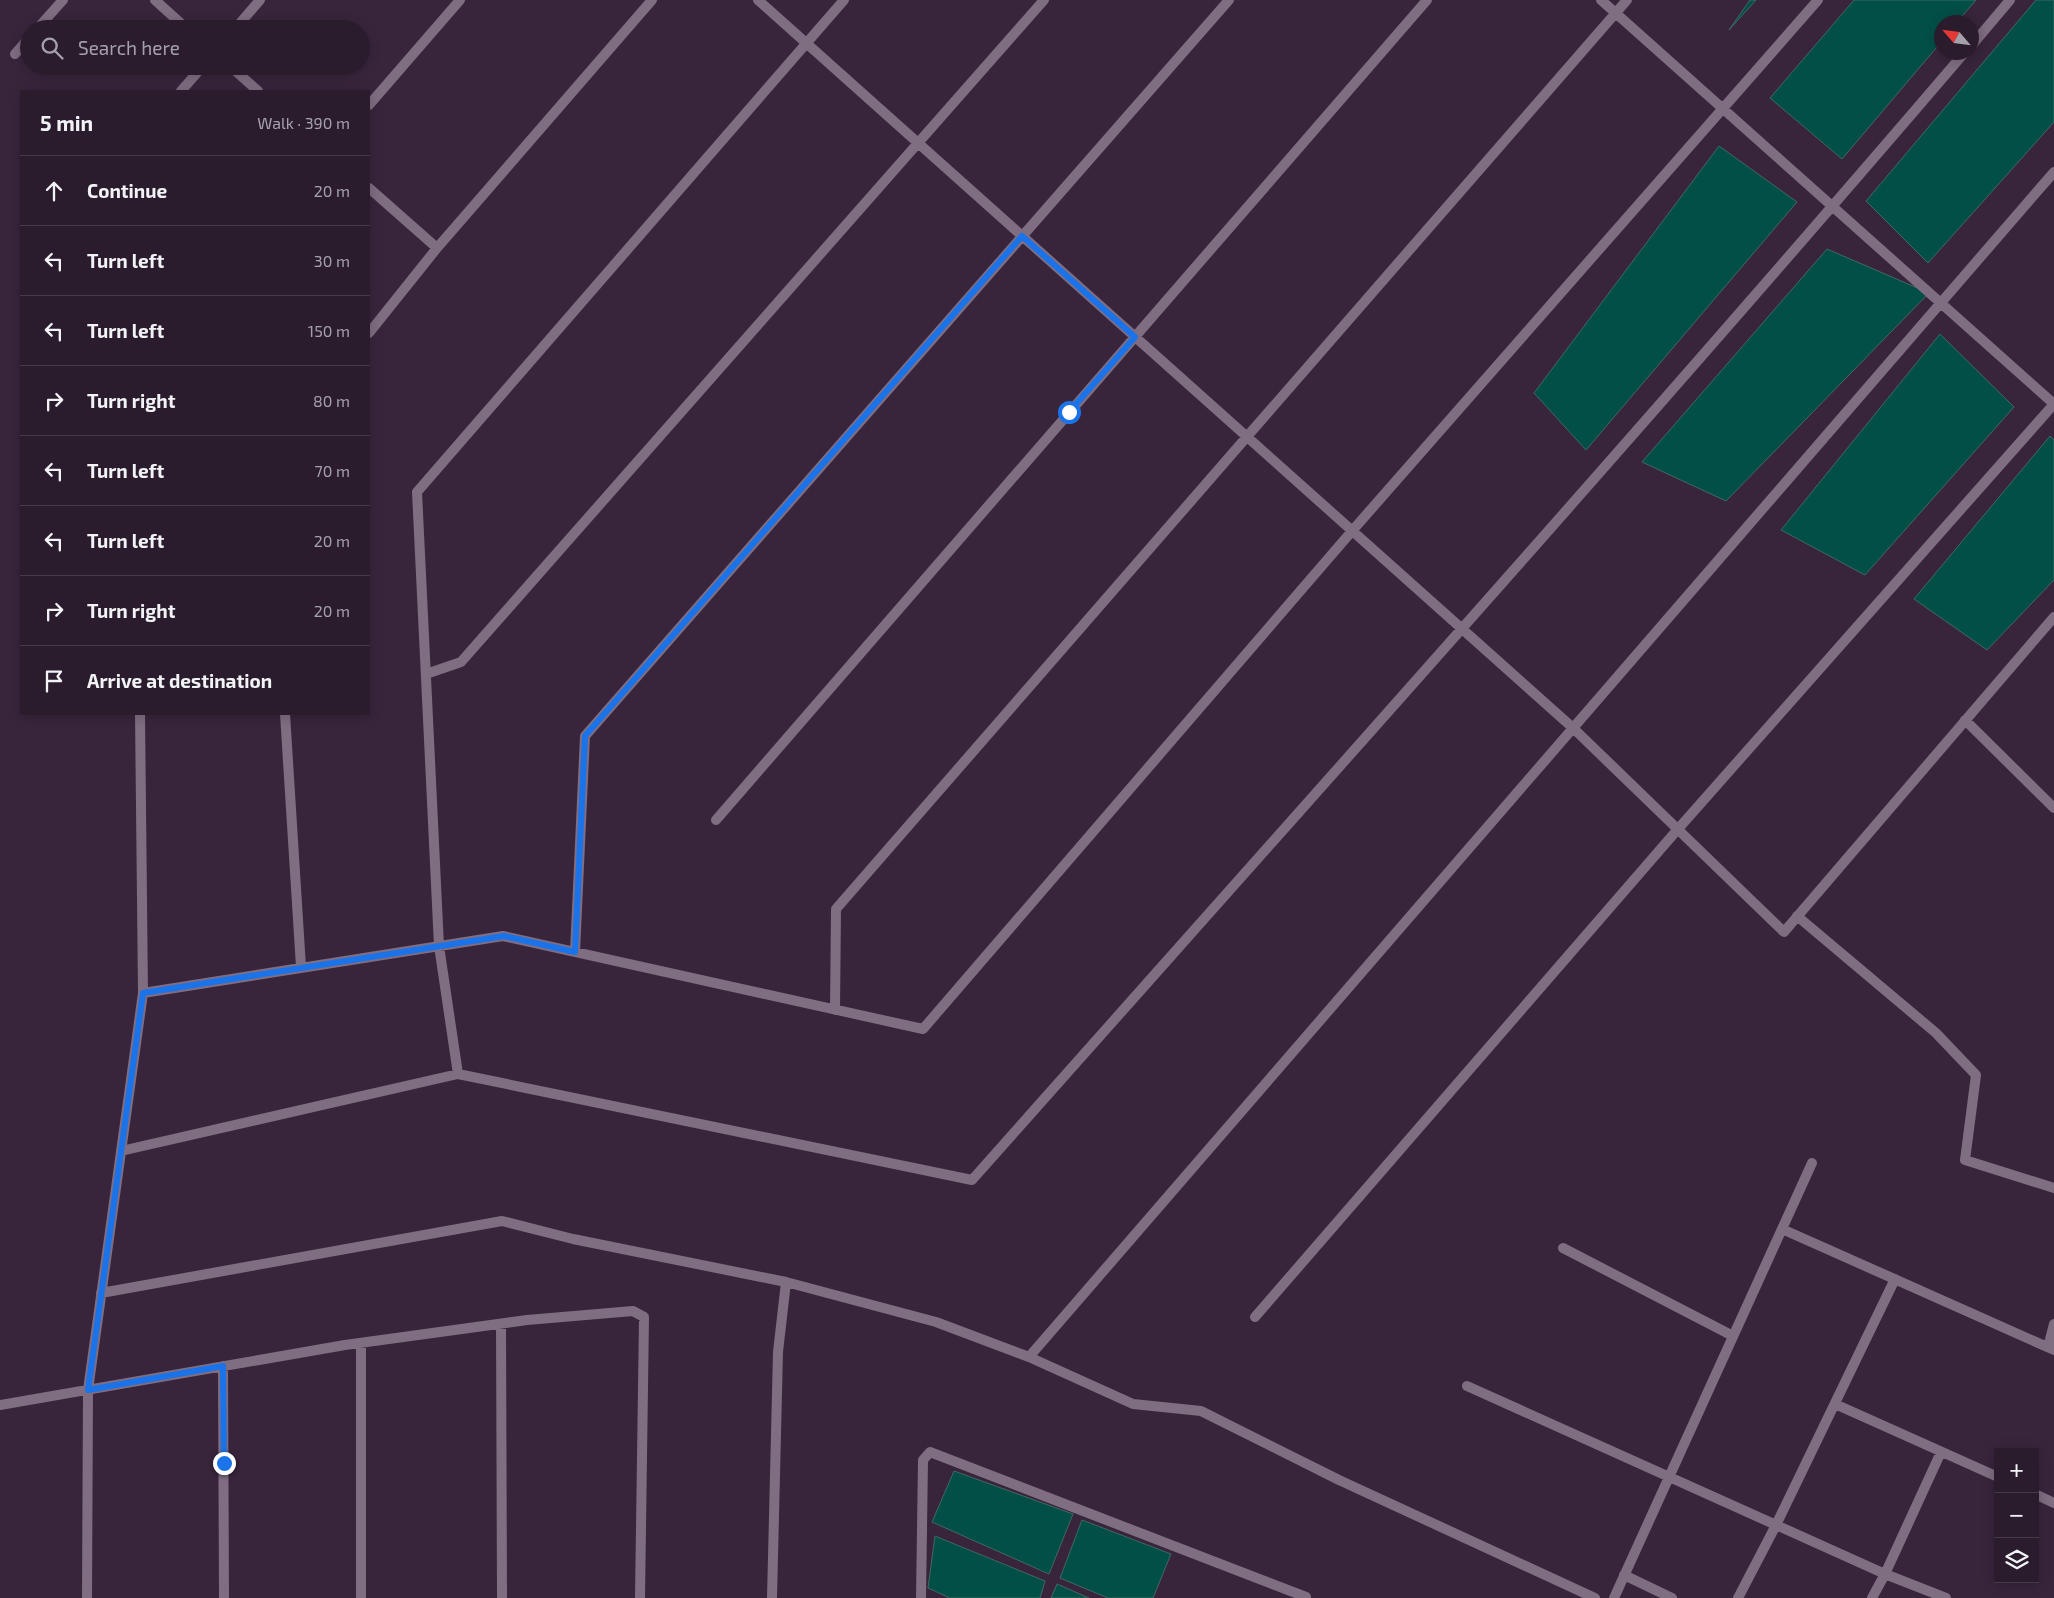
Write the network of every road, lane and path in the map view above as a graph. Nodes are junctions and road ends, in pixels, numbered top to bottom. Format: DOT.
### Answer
graph roads {
  1 [pos="63,0"];
  2 [pos="155,0"];
  3 [pos="260,0"];
  4 [pos="460,0"];
  5 [pos="652,0"];
  6 [pos="758,0"];
  7 [pos="844,0"];
  8 [pos="1044,0"];
  9 [pos="1229,0"];
  10 [pos="1427,0"];
  11 [pos="1601,0"];
  12 [pos="1627,0"];
  13 [pos="1818,0"];
  14 [pos="2010,0"];
  15 [pos="1615,13"];
  16 [pos="45,20"];
  17 [pos="177,20"];
  18 [pos="243,20"];
  19 [pos="1979,37"];
  20 [pos="806,42"];
  21 [pos="20,48"];
  22 [pos="15,54"];
  23 [pos="1958,60"];
  24 [pos="195,75"];
  25 [pos="240,75"];
  26 [pos="182,90"];
  27 [pos="257,90"];
  28 [pos="370,104"];
  29 [pos="1722,109"];
  30 [pos="918,144"];
  31 [pos="2054,172"];
  32 [pos="370,189"];
  33 [pos="1833,206"];
  34 [pos="1022,236"];
  35 [pos="437,248"];
  36 [pos="1941,303"];
  37 [pos="370,332"];
  38 [pos="1135,337"];
  39 [pos="2054,404"];
  40 [pos="1247,437"];
  41 [pos="1352,531"];
  42 [pos="2054,617"];
  43 [pos="1462,629"];
  44 [pos="426,674"];
  45 [pos="140,715"];
  46 [pos="285,715"];
  47 [pos="1965,720"];
  48 [pos="1573,728"];
  49 [pos="2054,808"];
  50 [pos="716,820"];
  51 [pos="1678,829"];
  52 [pos="1797,916"];
  53 [pos="439,946"];
  54 [pos="575,952"];
  55 [pos="301,967"];
  56 [pos="143,993"];
  57 [pos="835,1010"];
  58 [pos="458,1074"];
  59 [pos="121,1151"];
  60 [pos="1812,1163"];
  61 [pos="2054,1188"];
  62 [pos="1782,1228"];
  63 [pos="1563,1248"];
  64 [pos="1895,1279"];
  65 [pos="786,1282"];
  66 [pos="101,1293"];
  67 [pos="1255,1317"];
  68 [pos="501,1324"];
  69 [pos="2054,1324"];
  70 [pos="1733,1336"];
  71 [pos="361,1343"];
  72 [pos="2051,1348"];
  73 [pos="1029,1357"];
  74 [pos="223,1366"];
  75 [pos="1467,1386"];
  76 [pos="88,1390"];
  77 [pos="1834,1404"];
  78 [pos="0,1405"];
  79 [pos="1941,1452"];
  80 [pos="1670,1476"];
  81 [pos="1994,1476"];
  82 [pos="2039,1496"];
  83 [pos="2054,1503"];
  84 [pos="1776,1525"];
  85 [pos="1885,1574"];
  86 [pos="1624,1575"];
  87 [pos="1306,1597"];
  88 [pos="87,1598"];
  89 [pos="224,1598"];
  90 [pos="361,1598"];
  91 [pos="502,1598"];
  92 [pos="640,1598"];
  93 [pos="772,1598"];
  94 [pos="922,1598"];
  95 [pos="1595,1598"];
  96 [pos="1614,1598"];
  97 [pos="1672,1598"];
  98 [pos="1738,1598"];
  99 [pos="1872,1598"];
  100 [pos="1946,1598"];
  1 -- 16 [label="street"];
  2 -- 17 [label="street"];
  3 -- 18 [label="street"];
  4 -- 28 [label="street"];
  5 -- 35 [label="street"];
  6 -- 20 [label="street"];
  7 -- 20 [label="street"];
  8 -- 30 [label="street"];
  9 -- 34 [label="street"];
  10 -- 38 [label="street"];
  11 -- 15 [label="street"];
  12 -- 15 [label="street"];
  13 -- 29 [label="street"];
  14 -- 19 [label="street"];
  15 -- 29 [label="street"];
  15 -- 40 [label="street"];
  20 -- 30 [label="street"];
  20 -- 44 [label="street"];
  21 -- 22 [label="street"];
  23 -- 33 [label="street"];
  24 -- 26 [label="street"];
  25 -- 27 [label="street"];
  29 -- 33 [label="street"];
  29 -- 41 [label="street"];
  30 -- 34 [label="street"];
  30 -- 44 [label="street"];
  31 -- 36 [label="street"];
  32 -- 35 [label="street"];
  33 -- 36 [label="street"];
  33 -- 43 [label="street"];
  34 -- 38 [label="street"];
  34 -- 54 [label="street"];
  35 -- 37 [label="street"];
  36 -- 39 [label="street"];
  36 -- 48 [label="street"];
  38 -- 40 [label="street"];
  38 -- 50 [label="street"];
  39 -- 51 [label="street"];
  40 -- 41 [label="street"];
  40 -- 57 [label="street"];
  41 -- 43 [label="street"];
  41 -- 57 [label="street"];
  42 -- 47 [label="street"];
  43 -- 48 [label="street"];
  43 -- 58 [label="street"];
  44 -- 53 [label="street"];
  45 -- 56 [label="street"];
  46 -- 55 [label="street"];
  47 -- 49 [label="street"];
  47 -- 52 [label="street"];
  48 -- 51 [label="street"];
  48 -- 73 [label="street"];
  51 -- 52 [label="street"];
  51 -- 67 [label="street"];
  52 -- 61 [label="street"];
  53 -- 54 [label="street"];
  53 -- 55 [label="street"];
  53 -- 58 [label="street"];
  54 -- 57 [label="street"];
  55 -- 56 [label="street"];
  56 -- 59 [label="street"];
  58 -- 59 [label="street"];
  59 -- 66 [label="street"];
  60 -- 62 [label="street"];
  62 -- 64 [label="street"];
  62 -- 70 [label="street"];
  63 -- 70 [label="street"];
  64 -- 72 [label="street"];
  64 -- 77 [label="street"];
  65 -- 66 [label="street"];
  65 -- 73 [label="street"];
  65 -- 93 [label="street"];
  66 -- 76 [label="street"];
  68 -- 71 [label="street"];
  68 -- 91 [label="street"];
  68 -- 92 [label="street"];
  69 -- 72 [label="street"];
  70 -- 80 [label="street"];
  71 -- 74 [label="street"];
  71 -- 90 [label="street"];
  73 -- 95 [label="street"];
  74 -- 76 [label="street"];
  74 -- 89 [label="street"];
  75 -- 80 [label="street"];
  76 -- 78 [label="street"];
  76 -- 88 [label="street"];
  77 -- 79 [label="street"];
  77 -- 84 [label="street"];
  79 -- 81 [label="street"];
  79 -- 85 [label="street"];
  80 -- 84 [label="street"];
  80 -- 86 [label="street"];
  82 -- 83 [label="street"];
  84 -- 85 [label="street"];
  84 -- 98 [label="street"];
  85 -- 99 [label="street"];
  85 -- 100 [label="street"];
  86 -- 96 [label="street"];
  86 -- 97 [label="street"];
  87 -- 94 [label="street"];
}
